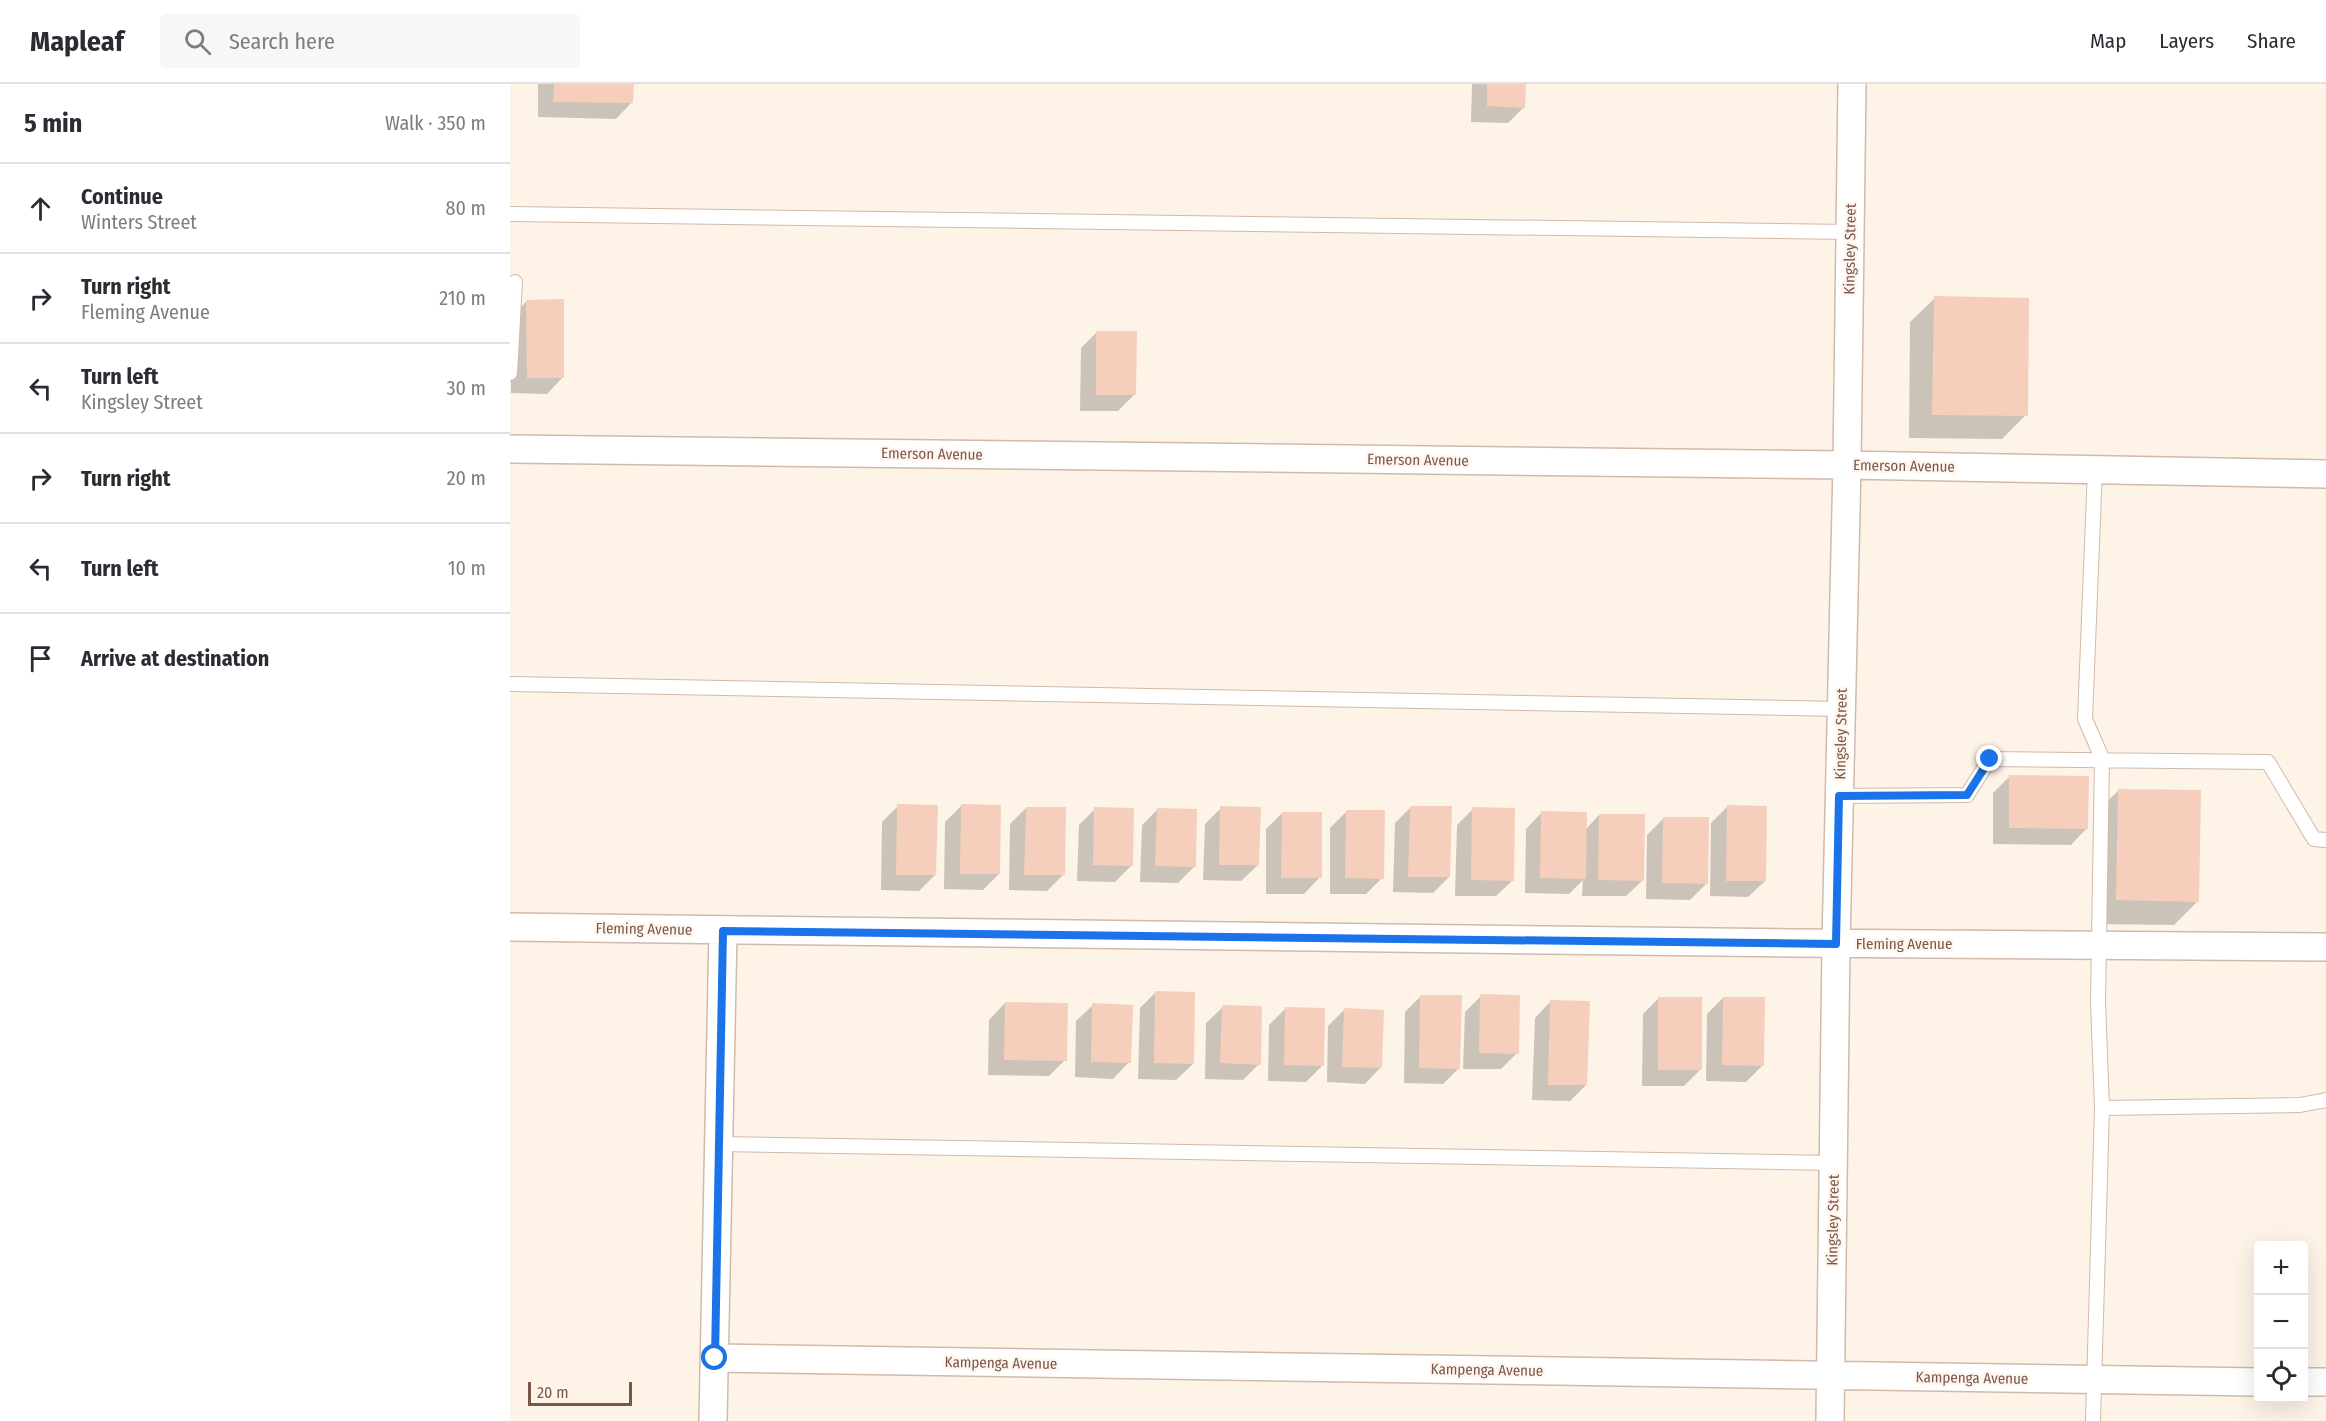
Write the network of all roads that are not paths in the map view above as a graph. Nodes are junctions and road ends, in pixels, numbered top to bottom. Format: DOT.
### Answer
graph roads {
  1 [pos="1852,84"];
  2 [pos="510,214"];
  3 [pos="1850,232"];
  4 [pos="514,282"];
  5 [pos="510,372"];
  6 [pos="510,449"];
  7 [pos="1847,465"];
  8 [pos="2095,469"];
  9 [pos="2326,474"];
  10 [pos="510,684"];
  11 [pos="1841,709"];
  12 [pos="2102,758"];
  13 [pos="1839,796"];
  14 [pos="2326,840"];
  15 [pos="510,927"];
  16 [pos="723,931"];
  17 [pos="1836,944"];
  18 [pos="2100,945"];
  19 [pos="2326,947"];
  20 [pos="2326,1100"];
  21 [pos="2102,1108"];
  22 [pos="719,1144"];
  23 [pos="1833,1162"];
  24 [pos="715,1358"];
  25 [pos="1831,1375"];
  26 [pos="2094,1380"];
  27 [pos="2254,1382"];
  28 [pos="2308,1382"];
  29 [pos="2326,1382"];
  30 [pos="713,1421"];
  31 [pos="1830,1421"];
  32 [pos="2093,1421"];
  1 -- 3 [label="street, Kingsley Street"];
  2 -- 3 [label="lane"];
  3 -- 7 [label="street, Kingsley Street"];
  4 -- 5 [label="lane"];
  6 -- 7 [label="street, Emerson Avenue"];
  7 -- 8 [label="street, Emerson Avenue"];
  7 -- 11 [label="street, Kingsley Street"];
  8 -- 9 [label="street, Emerson Avenue"];
  8 -- 12 [label="lane"];
  10 -- 11 [label="lane"];
  11 -- 13 [label="street, Kingsley Street"];
  12 -- 13 [label="lane"];
  12 -- 14 [label="lane"];
  12 -- 18 [label="lane"];
  13 -- 17 [label="street, Kingsley Street"];
  15 -- 16 [label="street, Fleming Avenue"];
  16 -- 17 [label="street, Fleming Avenue"];
  16 -- 22 [label="street"];
  17 -- 18 [label="street, Fleming Avenue"];
  17 -- 23 [label="street, Kingsley Street"];
  18 -- 19 [label="street, Fleming Avenue"];
  18 -- 21 [label="lane"];
  20 -- 21 [label="lane"];
  21 -- 26 [label="lane"];
  22 -- 23 [label="lane"];
  22 -- 24 [label="street"];
  23 -- 25 [label="street, Kingsley Street"];
  24 -- 25 [label="street, Kampenga Avenue"];
  24 -- 30 [label="street"];
  25 -- 26 [label="street, Kampenga Avenue"];
  25 -- 31 [label="street, Kingsley Street"];
  26 -- 27 [label="street, Kampenga Avenue"];
  26 -- 32 [label="lane"];
  28 -- 29 [label="street"];
}
